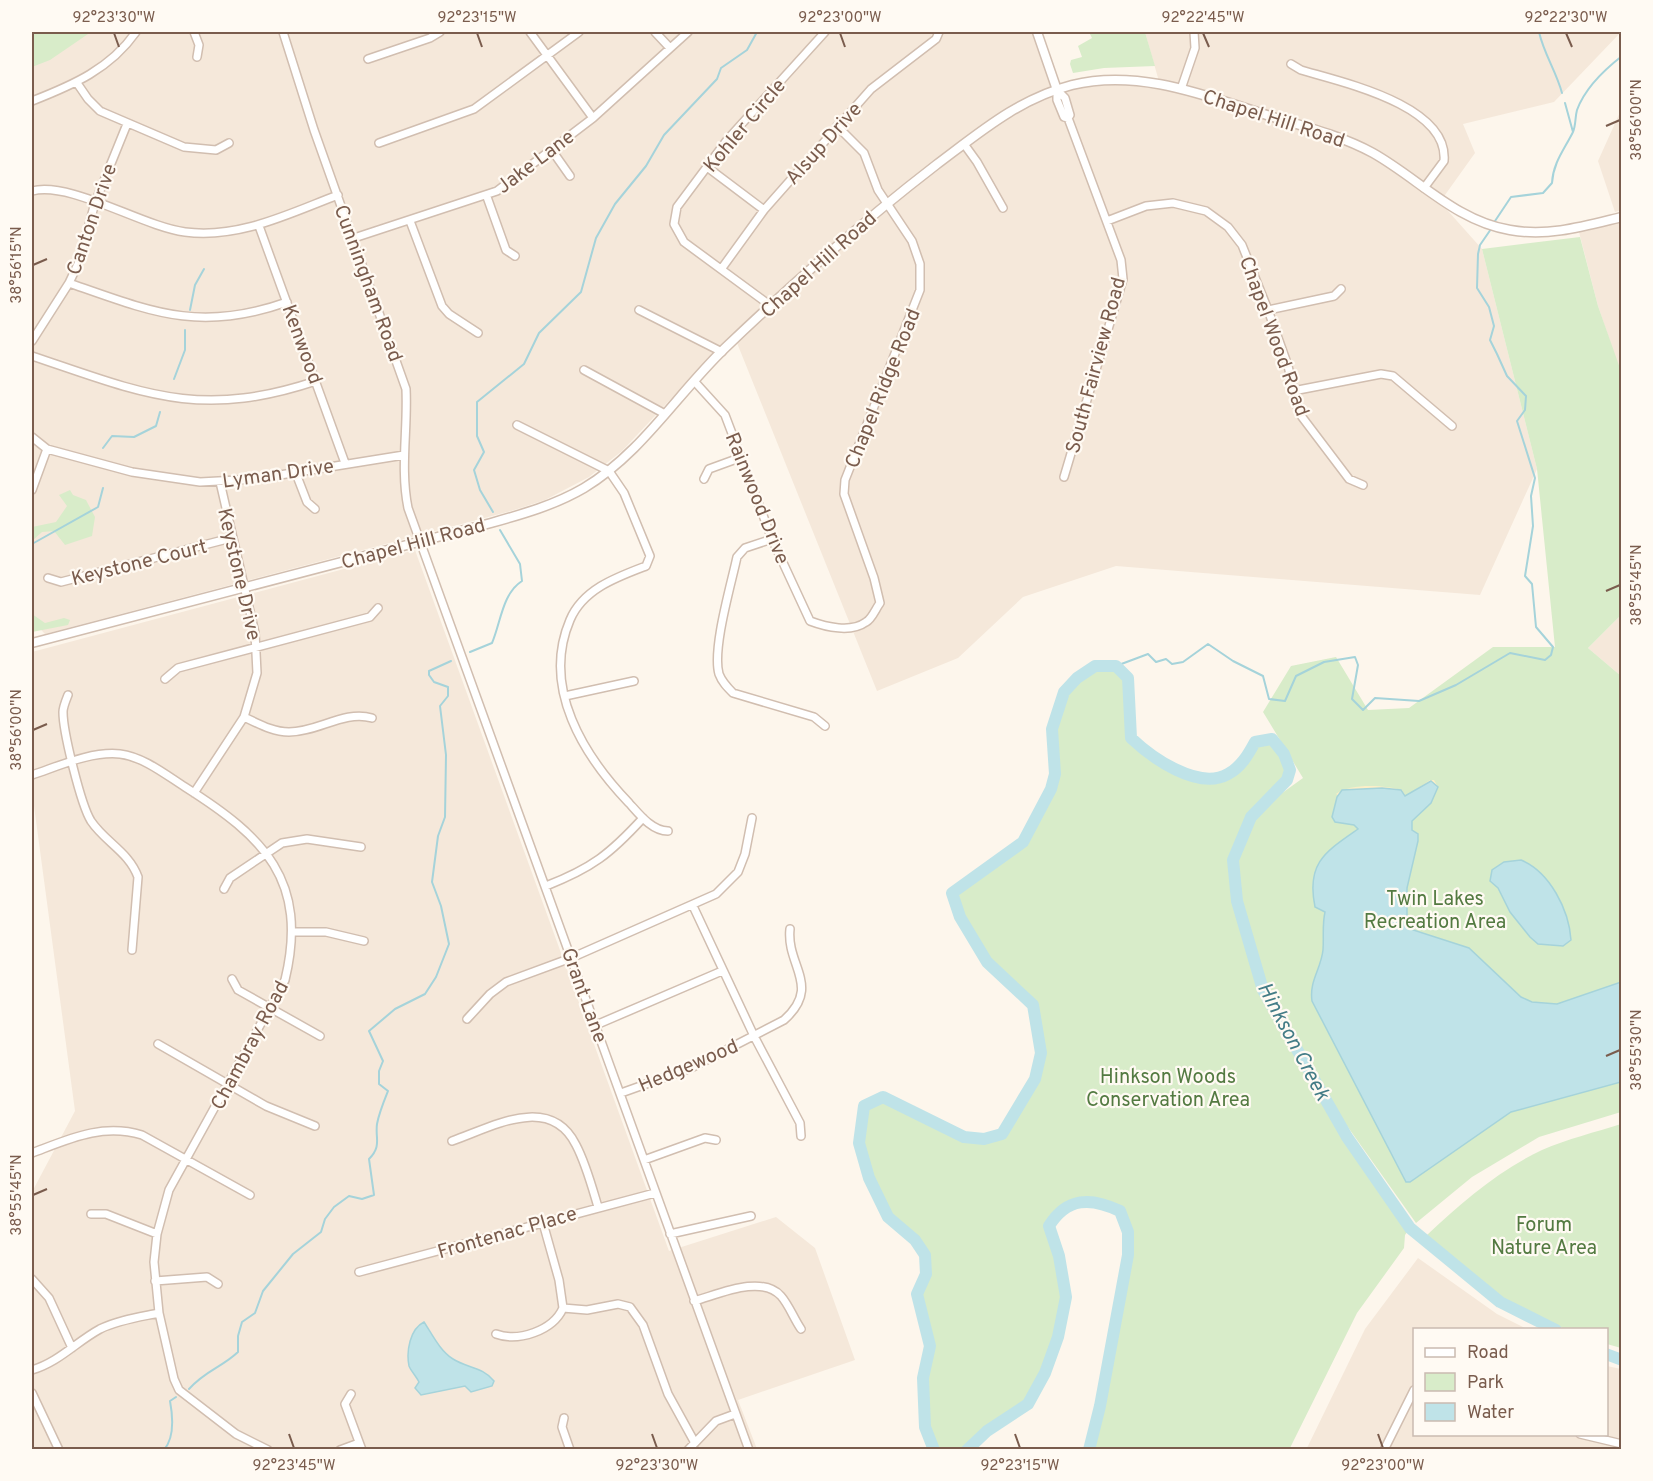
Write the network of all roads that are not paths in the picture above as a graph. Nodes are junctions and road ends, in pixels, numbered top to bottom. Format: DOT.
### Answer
graph roads {
  1 [pos="136,32"];
  2 [pos="194,32"];
  3 [pos="283,32"];
  4 [pos="440,32"];
  5 [pos="530,32"];
  6 [pos="579,32"];
  7 [pos="655,32"];
  8 [pos="688,32"];
  9 [pos="825,32"];
  10 [pos="939,32"];
  11 [pos="1036,32"];
  12 [pos="1194,32"];
  13 [pos="670,48"];
  14 [pos="547,55"];
  15 [pos="197,57"];
  16 [pos="368,59"];
  17 [pos="1291,64"];
  18 [pos="77,83"];
  19 [pos="1181,89"];
  20 [pos="1058,90"];
  21 [pos="32,101"];
  22 [pos="593,118"];
  23 [pos="127,124"];
  24 [pos="837,126"];
  25 [pos="379,142"];
  26 [pos="229,143"];
  27 [pos="964,144"];
  28 [pos="551,149"];
  29 [pos="707,167"];
  30 [pos="570,176"];
  31 [pos="1424,188"];
  32 [pos="32,191"];
  33 [pos="338,195"];
  34 [pos="487,196"];
  35 [pos="95,203"];
  36 [pos="886,203"];
  37 [pos="1003,208"];
  38 [pos="764,210"];
  39 [pos="1622,216"];
  40 [pos="410,220"];
  41 [pos="1107,221"];
  42 [pos="259,226"];
  43 [pos="354,238"];
  44 [pos="514,256"];
  45 [pos="722,268"];
  46 [pos="69,283"];
  47 [pos="1341,289"];
  48 [pos="288,302"];
  49 [pos="771,306"];
  50 [pos="639,309"];
  51 [pos="1268,310"];
  52 [pos="478,333"];
  53 [pos="32,341"];
  54 [pos="722,352"];
  55 [pos="32,356"];
  56 [pos="584,370"];
  57 [pos="316,381"];
  58 [pos="695,382"];
  59 [pos="1293,391"];
  60 [pos="665,414"];
  61 [pos="517,425"];
  62 [pos="1452,426"];
  63 [pos="32,436"];
  64 [pos="47,448"];
  65 [pos="404,455"];
  66 [pos="742,457"];
  67 [pos="345,463"];
  68 [pos="295,471"];
  69 [pos="609,471"];
  70 [pos="1064,477"];
  71 [pos="704,479"];
  72 [pos="220,482"];
  73 [pos="1363,485"];
  74 [pos="32,490"];
  75 [pos="315,509"];
  76 [pos="231,538"];
  77 [pos="772,539"];
  78 [pos="421,540"];
  79 [pos="48,578"];
  80 [pos="244,589"];
  81 [pos="378,608"];
  82 [pos="810,621"];
  83 [pos="32,643"];
  84 [pos="258,646"];
  85 [pos="165,679"];
  86 [pos="634,681"];
  87 [pos="68,695"];
  88 [pos="565,696"];
  89 [pos="244,717"];
  90 [pos="372,718"];
  91 [pos="825,726"];
  92 [pos="73,761"];
  93 [pos="32,775"];
  94 [pos="194,793"];
  95 [pos="643,818"];
  96 [pos="752,818"];
  97 [pos="668,831"];
  98 [pos="361,847"];
  99 [pos="267,852"];
  100 [pos="546,886"];
  101 [pos="224,889"];
  102 [pos="693,906"];
  103 [pos="790,929"];
  104 [pos="292,933"];
  105 [pos="364,941"];
  106 [pos="132,950"];
  107 [pos="571,958"];
  108 [pos="722,971"];
  109 [pos="231,979"];
  110 [pos="271,1009"];
  111 [pos="467,1019"];
  112 [pos="596,1025"];
  113 [pos="320,1036"];
  114 [pos="754,1036"];
  115 [pos="158,1044"];
  116 [pos="230,1085"];
  117 [pos="621,1093"];
  118 [pos="315,1126"];
  119 [pos="801,1136"];
  120 [pos="716,1140"];
  121 [pos="452,1141"];
  122 [pos="32,1153"];
  123 [pos="186,1159"];
  124 [pos="644,1160"];
  125 [pos="655,1193"];
  126 [pos="250,1195"];
  127 [pos="598,1207"];
  128 [pos="91,1214"];
  129 [pos="751,1216"];
  130 [pos="543,1224"];
  131 [pos="158,1234"];
  132 [pos="670,1234"];
  133 [pos="359,1272"];
  134 [pos="32,1279"];
  135 [pos="155,1281"];
  136 [pos="218,1284"];
  137 [pos="694,1301"];
  138 [pos="563,1308"];
  139 [pos="159,1313"];
  140 [pos="801,1329"];
  141 [pos="496,1334"];
  142 [pos="72,1348"];
  143 [pos="32,1370"];
  144 [pos="1413,1392"];
  145 [pos="32,1393"];
  146 [pos="351,1394"];
  147 [pos="735,1414"];
  148 [pos="564,1418"];
  149 [pos="1588,1436"];
  150 [pos="695,1443"];
  151 [pos="1622,1444"];
  152 [pos="360,1446"];
  153 [pos="59,1449"];
  154 [pos="268,1449"];
  155 [pos="340,1449"];
  156 [pos="570,1449"];
  157 [pos="688,1449"];
  158 [pos="749,1449"];
  159 [pos="1384,1449"];
  1 -- 18 [label="street"];
  2 -- 15 [label="street"];
  3 -- 33 [label="street, Cunningham Road"];
  4 -- 16 [label="street"];
  5 -- 14 [label="street"];
  6 -- 14 [label="street"];
  7 -- 13 [label="street"];
  8 -- 13 [label="street, Jake Lane"];
  9 -- 29 [label="street, Kohler Circle"];
  10 -- 24 [label="street, Alsup Drive"];
  11 -- 20 [label="street"];
  12 -- 19 [label="street"];
  13 -- 22 [label="street, Jake Lane"];
  14 -- 22 [label="street"];
  14 -- 25 [label="street"];
  17 -- 31 [label="street"];
  18 -- 21 [label="street"];
  18 -- 23 [label="street"];
  19 -- 20 [label="street, Chapel Hill Road"];
  19 -- 31 [label="street, Chapel Hill Road"];
  20 -- 27 [label="street, Chapel Hill Road"];
  20 -- 41 [label="street, South Fairview Road"];
  22 -- 28 [label="street, Jake Lane"];
  23 -- 26 [label="street"];
  23 -- 35 [label="street, Canton Drive"];
  24 -- 36 [label="street"];
  24 -- 38 [label="street, Alsup Drive"];
  27 -- 36 [label="street, Chapel Hill Road"];
  27 -- 37 [label="street"];
  28 -- 30 [label="street"];
  28 -- 34 [label="street, Jake Lane"];
  29 -- 38 [label="street"];
  29 -- 45 [label="street, Kohler Circle"];
  31 -- 39 [label="street, Chapel Hill Road"];
  32 -- 35 [label="street"];
  33 -- 42 [label="street"];
  33 -- 43 [label="street, Cunningham Road"];
  34 -- 40 [label="street, Jake Lane"];
  34 -- 44 [label="street"];
  35 -- 42 [label="street"];
  35 -- 46 [label="street, Canton Drive"];
  36 -- 49 [label="street, Chapel Hill Road"];
  36 -- 82 [label="street, Chapel Ridge Road"];
  38 -- 45 [label="street, Alsup Drive"];
  40 -- 43 [label="street, Jake Lane"];
  40 -- 52 [label="street"];
  41 -- 51 [label="street, Chapel Wood Road"];
  41 -- 70 [label="street, South Fairview Road"];
  42 -- 48 [label="street, Kenwood"];
  43 -- 65 [label="street, Cunningham Road"];
  45 -- 49 [label="street"];
  46 -- 48 [label="street"];
  46 -- 53 [label="street, Canton Drive"];
  47 -- 51 [label="street"];
  48 -- 57 [label="street, Kenwood"];
  49 -- 54 [label="street, Chapel Hill Road"];
  50 -- 54 [label="street"];
  51 -- 59 [label="street, Chapel Wood Road"];
  54 -- 58 [label="street, Chapel Hill Road"];
  55 -- 57 [label="street"];
  56 -- 60 [label="street"];
  57 -- 67 [label="street, Kenwood"];
  58 -- 60 [label="street, Chapel Hill Road"];
  58 -- 66 [label="street, Rainwood Drive"];
  59 -- 62 [label="street"];
  59 -- 73 [label="street, Chapel Wood Road"];
  60 -- 69 [label="street, Chapel Hill Road"];
  61 -- 69 [label="street"];
  63 -- 64 [label="street"];
  64 -- 72 [label="street, Lyman Drive"];
  64 -- 74 [label="street"];
  65 -- 67 [label="street, Lyman Drive"];
  65 -- 78 [label="street, Cunningham Road"];
  66 -- 71 [label="street"];
  66 -- 77 [label="street, Rainwood Drive"];
  67 -- 68 [label="street, Lyman Drive"];
  68 -- 72 [label="street, Lyman Drive"];
  68 -- 75 [label="street"];
  69 -- 78 [label="street, Chapel Hill Road"];
  69 -- 88 [label="street"];
  72 -- 76 [label="street, Keystone Drive"];
  76 -- 79 [label="street, Keystone Court"];
  76 -- 80 [label="street, Keystone Drive"];
  77 -- 82 [label="street, Rainwood Drive"];
  77 -- 91 [label="street"];
  78 -- 80 [label="street, Chapel Hill Road"];
  78 -- 100 [label="street, Grant Lane"];
  80 -- 83 [label="street, Chapel Hill Road"];
  80 -- 84 [label="street, Keystone Drive"];
  81 -- 84 [label="street"];
  84 -- 85 [label="street"];
  84 -- 89 [label="street, Keystone Drive"];
  86 -- 88 [label="street"];
  87 -- 92 [label="street"];
  88 -- 95 [label="street"];
  89 -- 90 [label="street"];
  89 -- 94 [label="street, Keystone Drive"];
  92 -- 93 [label="street, Chambray Road"];
  92 -- 94 [label="street, Chambray Road"];
  92 -- 106 [label="street"];
  94 -- 99 [label="street, Chambray Road"];
  95 -- 97 [label="street"];
  95 -- 100 [label="street"];
  96 -- 102 [label="street"];
  98 -- 99 [label="street"];
  99 -- 101 [label="street"];
  99 -- 104 [label="street, Chambray Road"];
  100 -- 107 [label="street, Grant Lane"];
  102 -- 107 [label="street"];
  102 -- 108 [label="street"];
  103 -- 114 [label="street, Hedgewood"];
  104 -- 105 [label="street"];
  104 -- 110 [label="street, Chambray Road"];
  107 -- 111 [label="street"];
  107 -- 112 [label="street, Grant Lane"];
  108 -- 112 [label="street"];
  108 -- 114 [label="street"];
  109 -- 110 [label="street"];
  110 -- 113 [label="street"];
  110 -- 116 [label="street, Chambray Road"];
  112 -- 117 [label="street, Grant Lane"];
  114 -- 117 [label="street, Hedgewood"];
  114 -- 119 [label="street"];
  115 -- 116 [label="street"];
  116 -- 118 [label="street"];
  116 -- 123 [label="street, Chambray Road"];
  117 -- 124 [label="street, Grant Lane"];
  120 -- 124 [label="street"];
  121 -- 127 [label="street"];
  122 -- 123 [label="street"];
  123 -- 126 [label="street"];
  123 -- 131 [label="street, Chambray Road"];
  124 -- 125 [label="street, Grant Lane"];
  125 -- 127 [label="street, Frontenac Place"];
  125 -- 132 [label="street, Grant Lane"];
  127 -- 130 [label="street, Frontenac Place"];
  128 -- 131 [label="street"];
  129 -- 132 [label="street"];
  130 -- 133 [label="street, Frontenac Place"];
  130 -- 138 [label="street"];
  131 -- 135 [label="street, Chambray Road"];
  132 -- 137 [label="street, Grant Lane"];
  134 -- 142 [label="street"];
  135 -- 136 [label="street"];
  135 -- 139 [label="street, Chambray Road"];
  137 -- 140 [label="street"];
  137 -- 147 [label="street, Grant Lane"];
  138 -- 141 [label="street"];
  138 -- 150 [label="street"];
  139 -- 142 [label="street"];
  139 -- 154 [label="street, Chambray Road"];
  142 -- 143 [label="street"];
  144 -- 159 [label="street"];
  145 -- 153 [label="street"];
  146 -- 152 [label="street"];
  147 -- 150 [label="street"];
  147 -- 158 [label="street, Grant Lane"];
  148 -- 156 [label="street"];
  149 -- 151 [label="street"];
  150 -- 157 [label="street"];
  152 -- 155 [label="street"];
}
